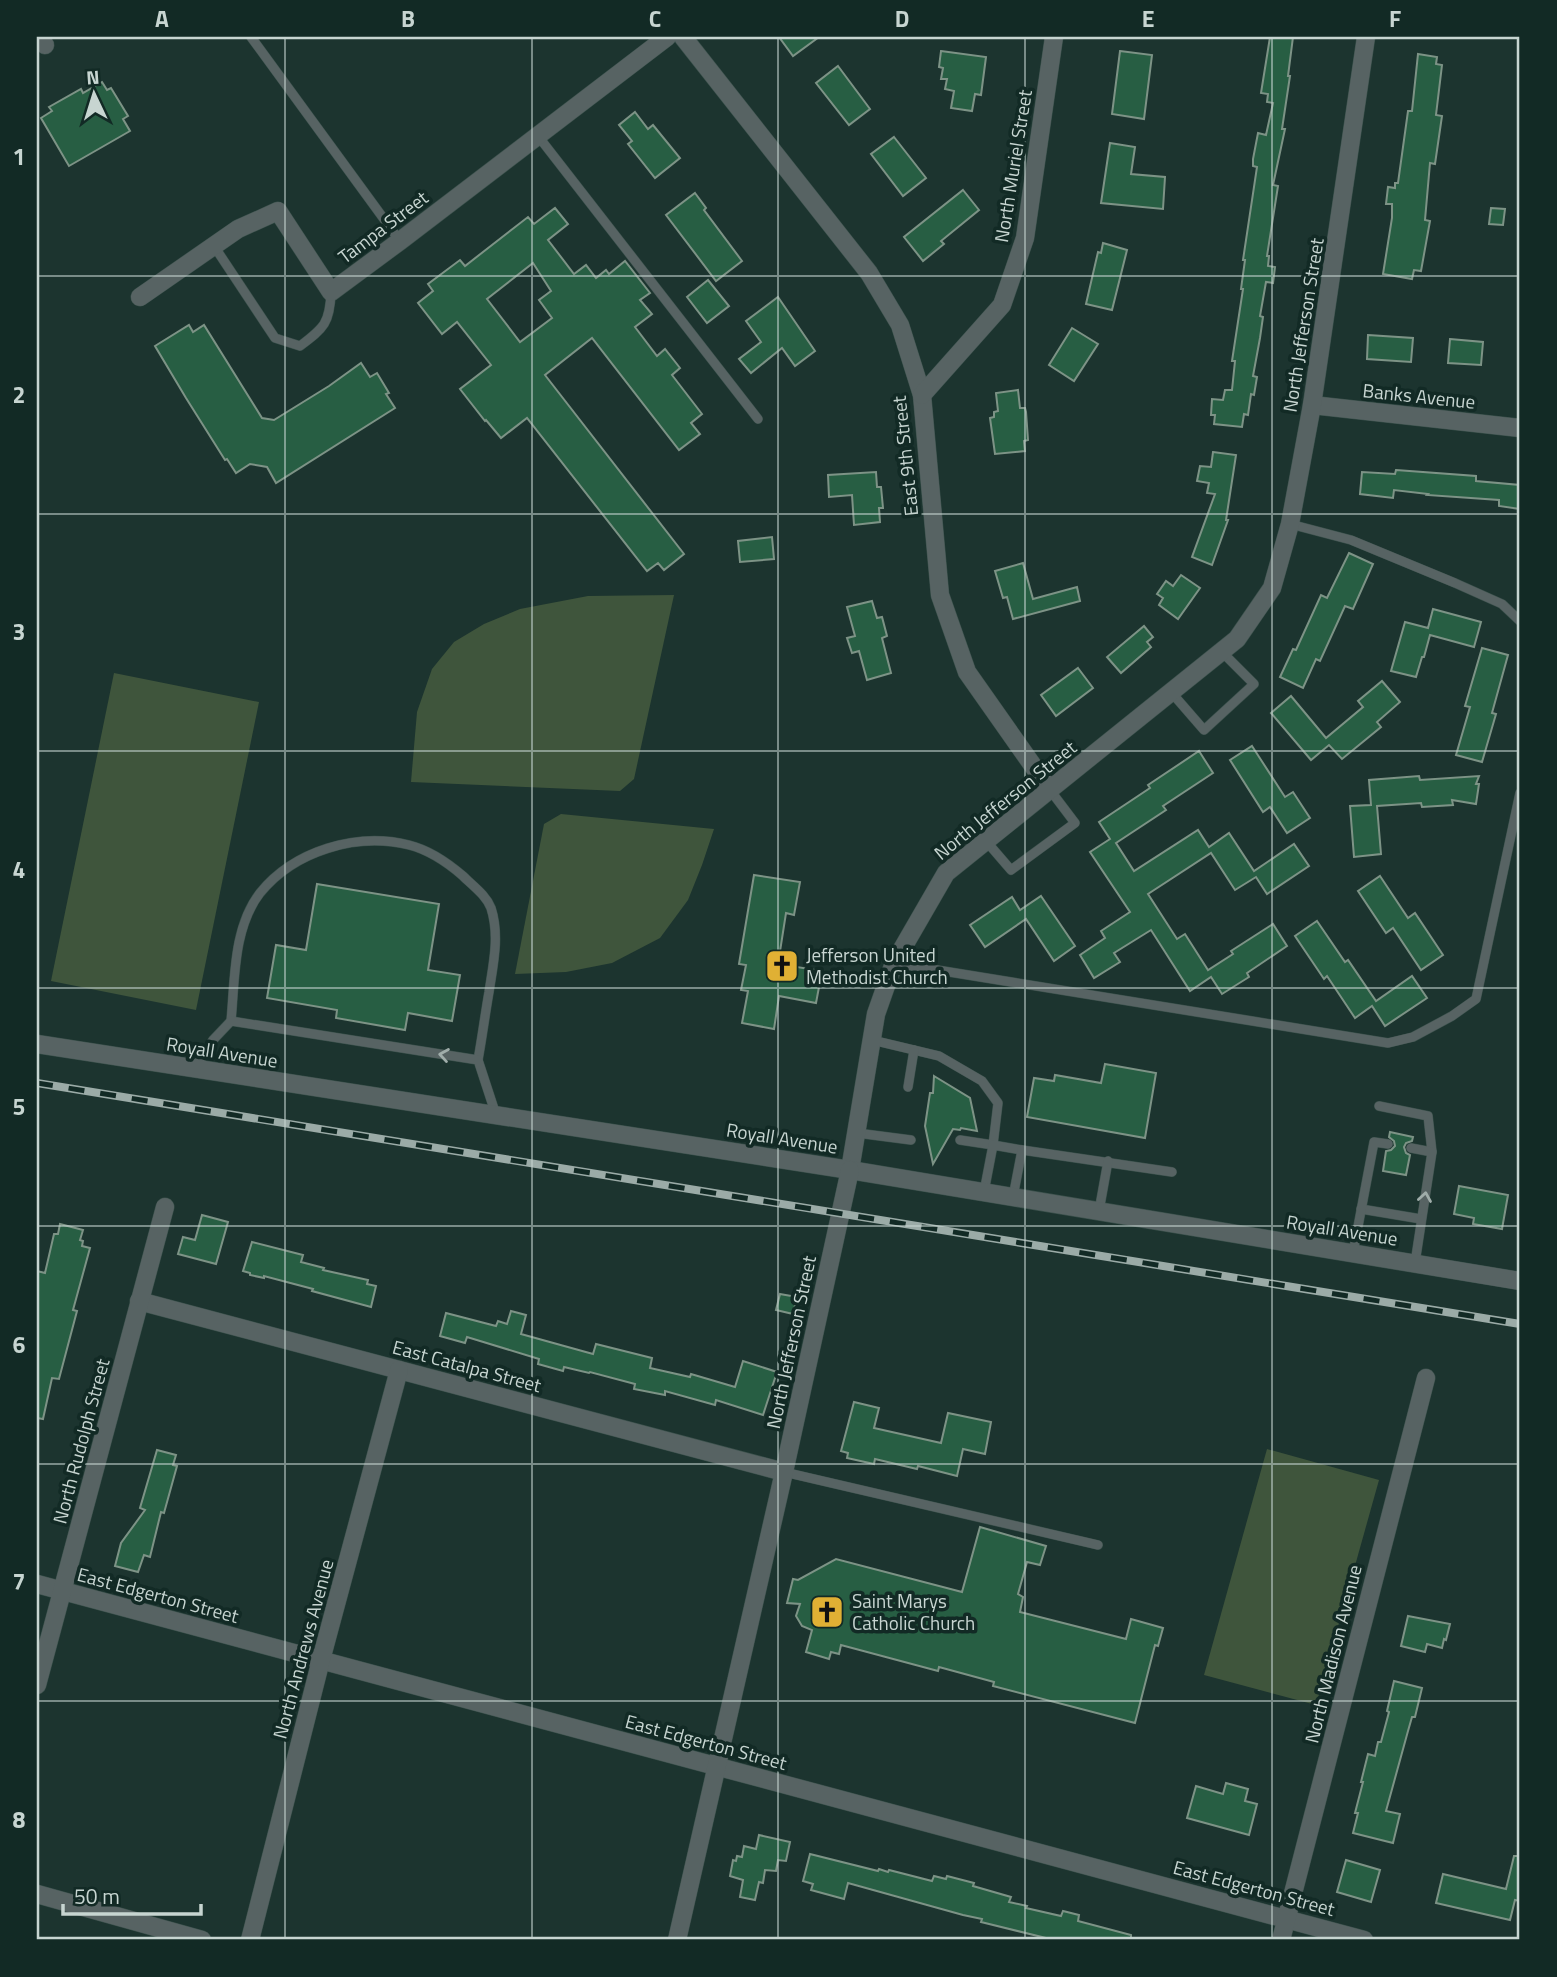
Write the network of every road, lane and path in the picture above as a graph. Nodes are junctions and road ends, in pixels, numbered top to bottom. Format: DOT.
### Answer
graph roads {
  1 [pos="251,37"];
  2 [pos="667,37"];
  3 [pos="683,37"];
  4 [pos="1054,37"];
  5 [pos="1366,37"];
  6 [pos="538,136"];
  7 [pos="400,242"];
  8 [pos="214,246"];
  9 [pos="331,292"];
  10 [pos="140,297"];
  11 [pos="922,395"];
  12 [pos="1312,405"];
  13 [pos="758,419"];
  14 [pos="1520,428"];
  15 [pos="1290,524"];
  16 [pos="1520,621"];
  17 [pos="1222,652"];
  18 [pos="1171,692"];
  19 [pos="1050,790"];
  20 [pos="1520,793"];
  21 [pos="986,841"];
  22 [pos="894,963"];
  23 [pos="231,1021"];
  24 [pos="872,1040"];
  25 [pos="37,1044"];
  26 [pos="914,1050"];
  27 [pos="478,1060"];
  28 [pos="194,1069"];
  29 [pos="908,1087"];
  30 [pos="1380,1106"];
  31 [pos="496,1115"];
  32 [pos="856,1133"];
  33 [pos="911,1140"];
  34 [pos="960,1140"];
  35 [pos="1388,1144"];
  36 [pos="993,1145"];
  37 [pos="1411,1148"];
  38 [pos="1022,1150"];
  39 [pos="1432,1152"];
  40 [pos="1108,1161"];
  41 [pos="850,1170"];
  42 [pos="1172,1172"];
  43 [pos="984,1192"];
  44 [pos="1013,1197"];
  45 [pos="164,1207"];
  46 [pos="1361,1209"];
  47 [pos="1099,1211"];
  48 [pos="1422,1219"];
  49 [pos="1353,1253"];
  50 [pos="1415,1263"];
  51 [pos="1520,1281"];
  52 [pos="139,1301"];
  53 [pos="399,1370"];
  54 [pos="1426,1378"];
  55 [pos="784,1472"];
  56 [pos="1098,1545"];
  57 [pos="37,1584"];
  58 [pos="63,1591"];
  59 [pos="321,1660"];
  60 [pos="37,1685"];
  61 [pos="717,1767"];
  62 [pos="37,1894"];
  63 [pos="1287,1919"];
  64 [pos="202,1940"];
  65 [pos="250,1940"];
  66 [pos="677,1940"];
  67 [pos="1281,1940"];
  68 [pos="1364,1940"];
  1 -- 7 [label="lane"];
  2 -- 6 [label="street, Tampa Street"];
  3 -- 11 [label="street, East 9th Street"];
  4 -- 11 [label="street, North Muriel Street"];
  5 -- 12 [label="street, North Jefferson Street"];
  6 -- 7 [label="street, Tampa Street"];
  6 -- 13 [label="lane"];
  7 -- 9 [label="street, Tampa Street"];
  8 -- 9 [label="street, Tampa Street"];
  8 -- 9 [label="lane"];
  8 -- 10 [label="street, Tampa Street"];
  11 -- 19 [label="street, East 9th Street"];
  12 -- 14 [label="street, Banks Avenue"];
  12 -- 15 [label="street, North Jefferson Street"];
  15 -- 16 [label="lane"];
  15 -- 17 [label="street, North Jefferson Street"];
  17 -- 18 [label="street, North Jefferson Street"];
  17 -- 18 [label="lane"];
  18 -- 19 [label="street, North Jefferson Street"];
  19 -- 21 [label="street, North Jefferson Street"];
  19 -- 21 [label="lane"];
  20 -- 22 [label="lane"];
  21 -- 22 [label="street, North Jefferson Street"];
  22 -- 24 [label="street, North Jefferson Street"];
  27 -- 23 [label="lane, one-way"];
  23 -- 27 [label="lane"];
  23 -- 28 [label="lane"];
  24 -- 26 [label="lane"];
  24 -- 32 [label="street, North Jefferson Street"];
  25 -- 28 [label="street, Royall Avenue"];
  26 -- 29 [label="lane"];
  26 -- 36 [label="lane"];
  27 -- 31 [label="lane"];
  28 -- 31 [label="street, Royall Avenue"];
  30 -- 39 [label="lane"];
  31 -- 41 [label="street, Royall Avenue"];
  32 -- 33 [label="lane"];
  32 -- 41 [label="street, North Jefferson Street"];
  34 -- 36 [label="lane"];
  35 -- 46 [label="lane"];
  36 -- 38 [label="lane"];
  36 -- 43 [label="lane"];
  37 -- 39 [label="lane"];
  38 -- 40 [label="lane"];
  38 -- 44 [label="lane"];
  48 -- 39 [label="lane, one-way"];
  40 -- 42 [label="lane"];
  40 -- 47 [label="lane"];
  41 -- 43 [label="street, Royall Avenue"];
  41 -- 55 [label="street, North Jefferson Street"];
  43 -- 44 [label="street, Royall Avenue"];
  44 -- 47 [label="street, Royall Avenue"];
  45 -- 52 [label="street, North Rudolph Street"];
  46 -- 48 [label="lane"];
  46 -- 49 [label="lane"];
  47 -- 49 [label="street, Royall Avenue"];
  48 -- 50 [label="lane"];
  49 -- 50 [label="street, Royall Avenue"];
  50 -- 51 [label="street, Royall Avenue"];
  52 -- 53 [label="street, East Catalpa Street"];
  52 -- 58 [label="street, North Rudolph Street"];
  53 -- 55 [label="street, East Catalpa Street"];
  53 -- 59 [label="street, North Andrews Avenue"];
  54 -- 63 [label="street, North Madison Avenue"];
  55 -- 56 [label="lane"];
  55 -- 61 [label="street, North Jefferson Street"];
  57 -- 58 [label="street, East Edgerton Street"];
  58 -- 59 [label="street, East Edgerton Street"];
  58 -- 60 [label="street, North Rudolph Street"];
  59 -- 61 [label="street, East Edgerton Street"];
  59 -- 65 [label="street, North Andrews Avenue"];
  61 -- 63 [label="street, East Edgerton Street"];
  61 -- 66 [label="street, North Jefferson Street"];
  62 -- 64 [label="street"];
  63 -- 67 [label="street, North Madison Avenue"];
  63 -- 68 [label="street, East Edgerton Street"];
}
